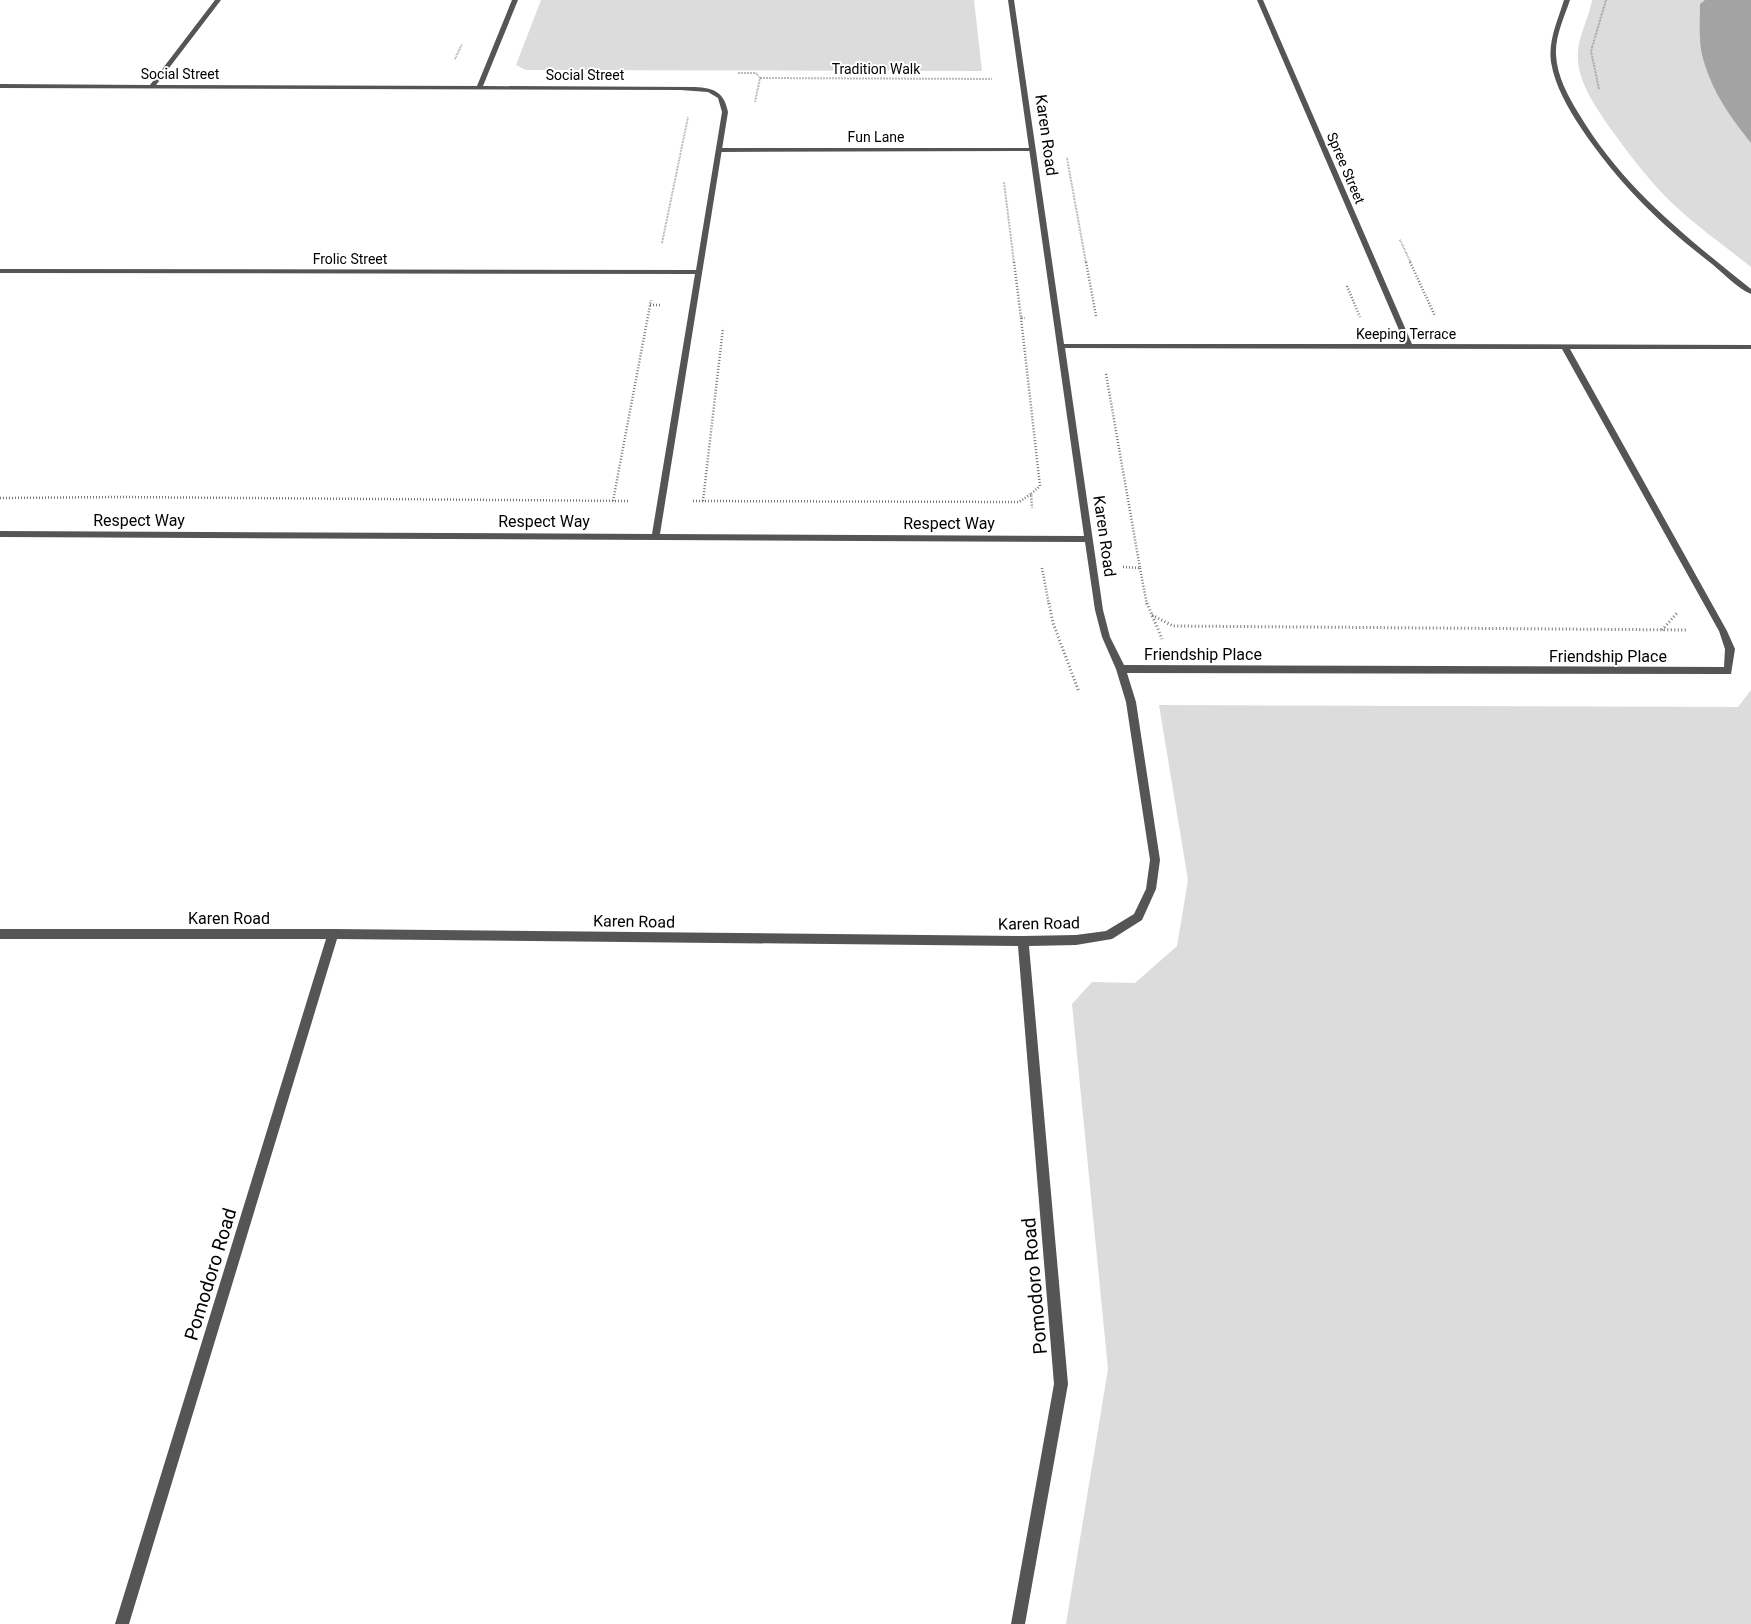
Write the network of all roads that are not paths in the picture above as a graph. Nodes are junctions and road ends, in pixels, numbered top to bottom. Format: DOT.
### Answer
graph roads {
  1 [pos="218,0"];
  2 [pos="515,0"];
  3 [pos="1011,0"];
  4 [pos="1260,0"];
  5 [pos="1568,0"];
  6 [pos="0,86"];
  7 [pos="151,87"];
  8 [pos="479,88"];
  9 [pos="719,150"];
  10 [pos="1033,150"];
  11 [pos="0,271"];
  12 [pos="699,272"];
  13 [pos="1751,292"];
  14 [pos="1061,346"];
  15 [pos="1409,346"];
  16 [pos="1565,347"];
  17 [pos="1751,347"];
  18 [pos="0,534"];
  19 [pos="656,536"];
  20 [pos="1089,539"];
  21 [pos="1121,669"];
  22 [pos="0,934"];
  23 [pos="333,934"];
  24 [pos="1023,941"];
  25 [pos="122,1624"];
  26 [pos="1018,1624"];
  1 -- 7 [label="street"];
  2 -- 8 [label="street"];
  3 -- 10 [label="street, Karen Road"];
  4 -- 15 [label="street, Spree Street"];
  5 -- 13 [label="street"];
  6 -- 7 [label="street, Social Street"];
  7 -- 8 [label="street, Social Street"];
  8 -- 9 [label="street, Social Street"];
  9 -- 10 [label="street, Fun Lane"];
  9 -- 12 [label="street, Social Street"];
  10 -- 14 [label="street, Karen Road"];
  11 -- 12 [label="street, Frolic Street"];
  12 -- 19 [label="street, Social Street"];
  14 -- 15 [label="street, Keeping Terrace"];
  14 -- 20 [label="street, Karen Road"];
  15 -- 16 [label="street, Keeping Terrace"];
  16 -- 17 [label="street, Keeping Terrace"];
  16 -- 21 [label="street, Friendship Place"];
  18 -- 19 [label="street, Respect Way"];
  19 -- 20 [label="street, Respect Way"];
  20 -- 21 [label="street, Karen Road"];
  21 -- 24 [label="street, Karen Road"];
  22 -- 23 [label="street, Karen Road"];
  23 -- 24 [label="street, Karen Road"];
  23 -- 25 [label="street, Pomodoro Road"];
  24 -- 26 [label="street, Pomodoro Road"];
}
